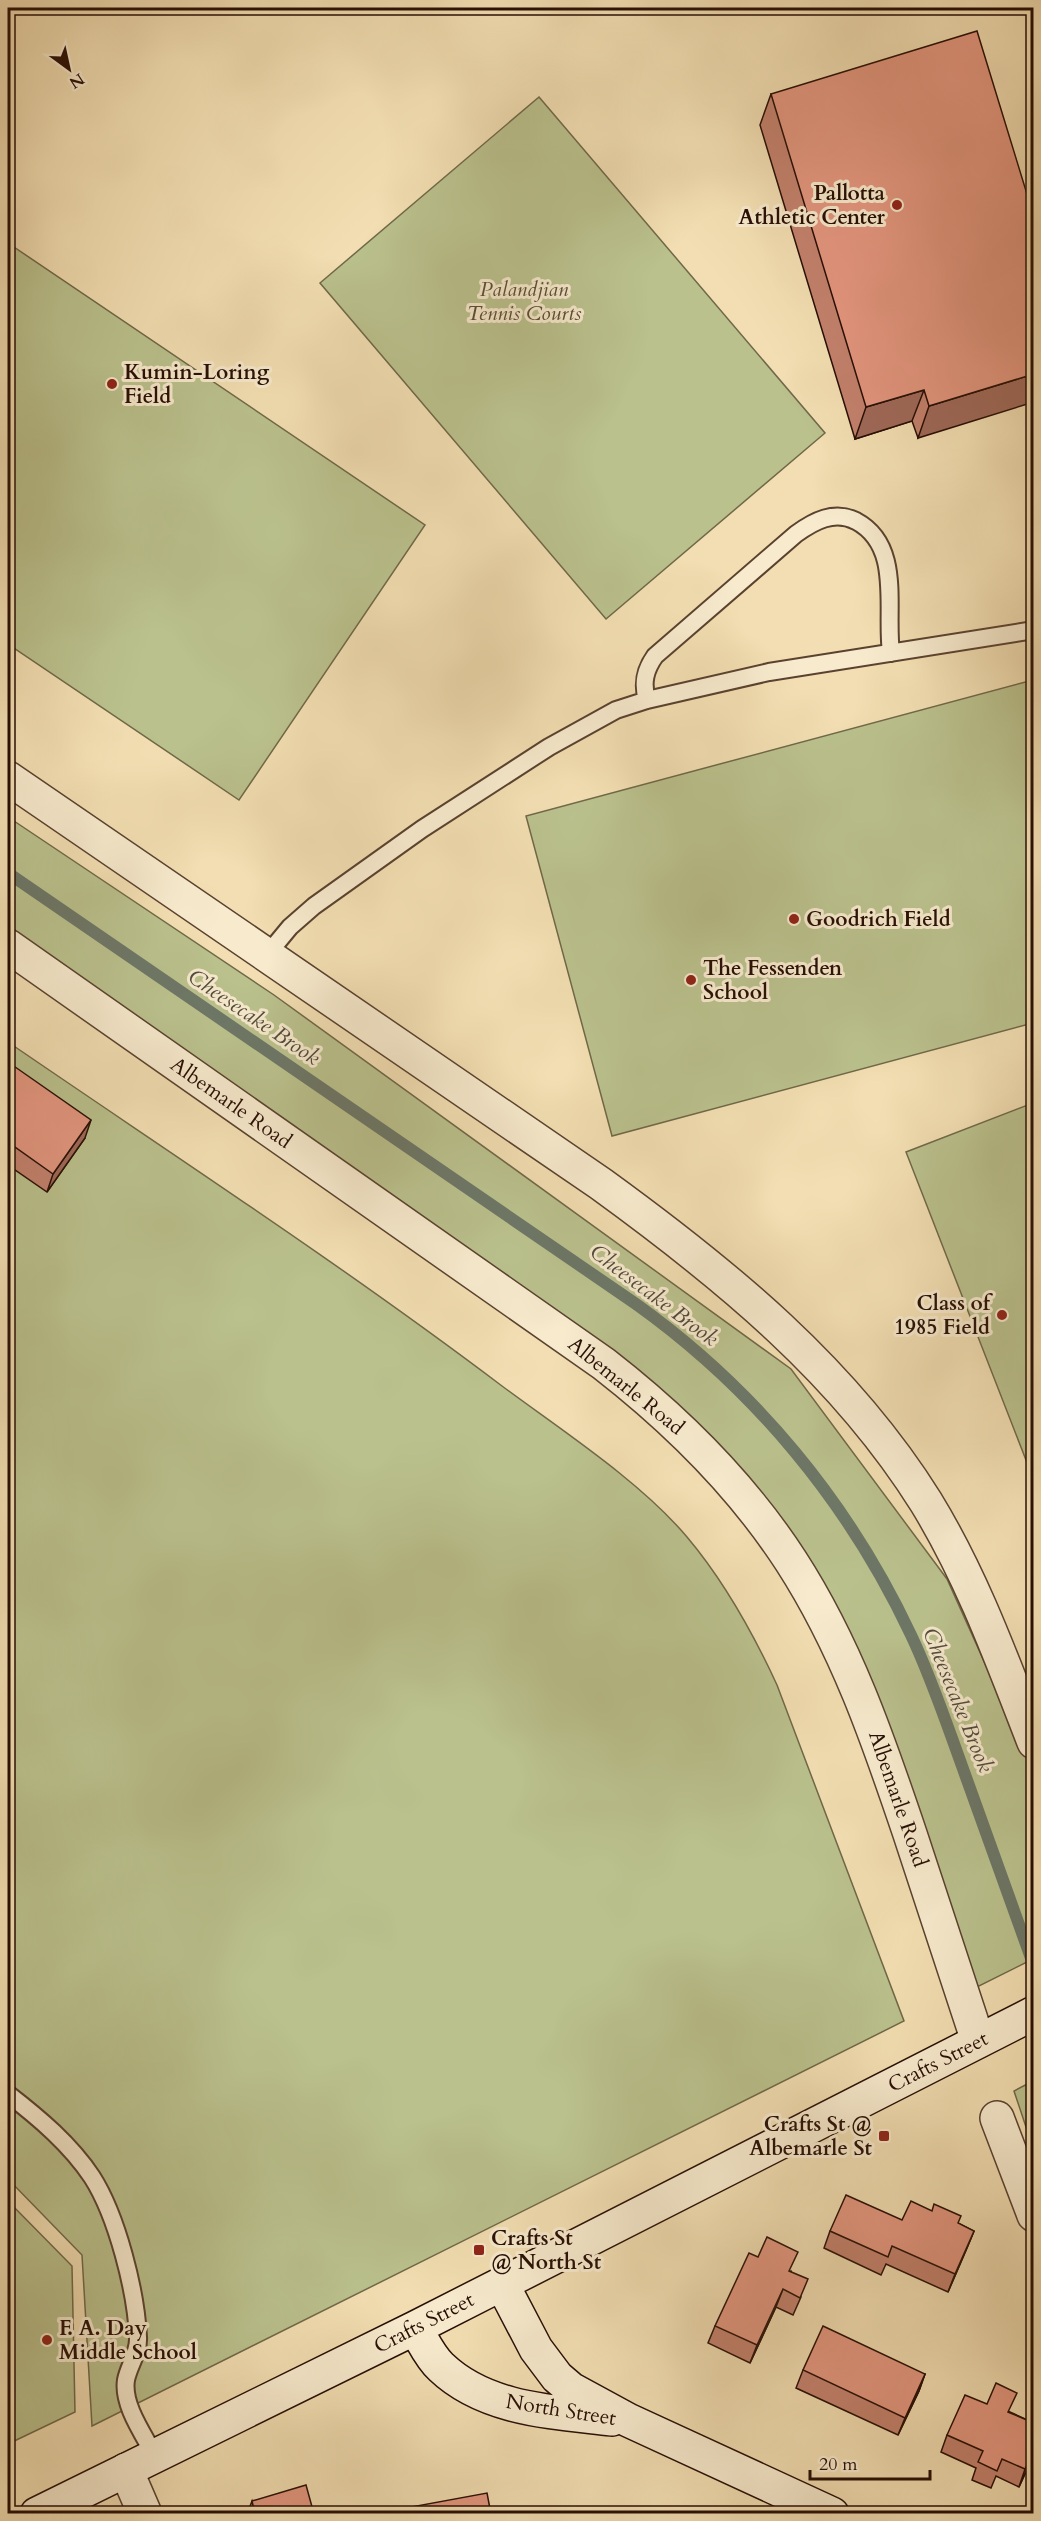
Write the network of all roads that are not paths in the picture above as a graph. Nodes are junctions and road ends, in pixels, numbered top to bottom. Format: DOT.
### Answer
graph roads {
  1 [pos="1034,630"];
  2 [pos="891,653"];
  3 [pos="647,699"];
  4 [pos="8,778"];
  5 [pos="8,946"];
  6 [pos="266,956"];
  7 [pos="1034,1742"];
  8 [pos="1034,2013"];
  9 [pos="978,2041"];
  10 [pos="8,2094"];
  11 [pos="997,2118"];
  12 [pos="1034,2215"];
  13 [pos="502,2284"];
  14 [pos="415,2328"];
  15 [pos="628,2421"];
  16 [pos="140,2463"];
  17 [pos="789,2505"];
  18 [pos="37,2514"];
  19 [pos="145,2514"];
  20 [pos="832,2514"];
  1 -- 2 [label="lane"];
  2 -- 3 [label="lane"];
  2 -- 3 [label="lane"];
  3 -- 6 [label="lane"];
  4 -- 6 [label="street"];
  5 -- 9 [label="street, Albemarle Road"];
  6 -- 7 [label="street"];
  8 -- 9 [label="street, Crafts Street"];
  9 -- 13 [label="street, Crafts Street"];
  10 -- 16 [label="lane"];
  11 -- 12 [label="street"];
  13 -- 14 [label="street, Crafts Street"];
  13 -- 15 [label="street, North Street"];
  14 -- 15 [label="street, North Street"];
  14 -- 16 [label="street, Crafts Street"];
  15 -- 17 [label="street, North Street"];
  16 -- 18 [label="street, Crafts Street"];
  16 -- 19 [label="street"];
  17 -- 20 [label="street, North Street"];
}
